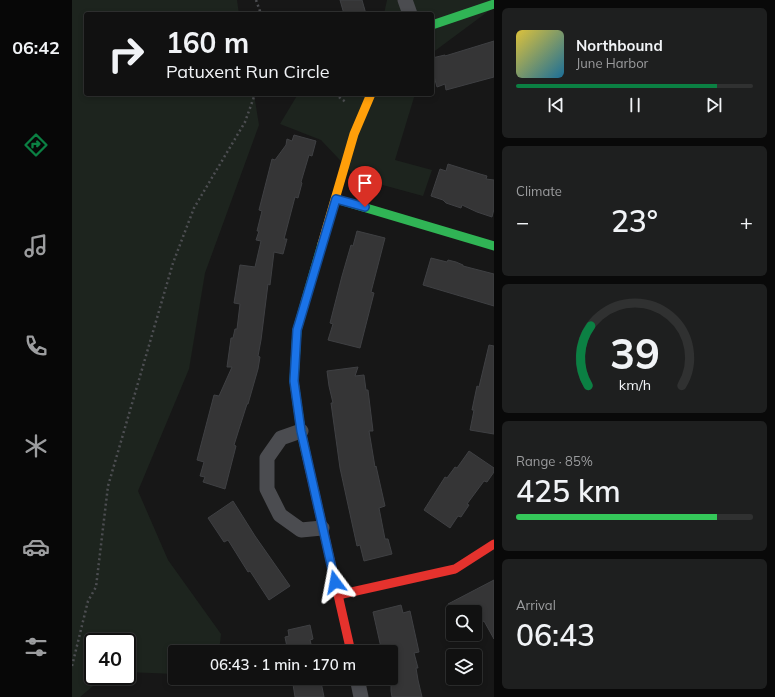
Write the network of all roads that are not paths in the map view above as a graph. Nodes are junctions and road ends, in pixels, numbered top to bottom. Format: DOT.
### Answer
graph roads {
  1 [pos="405,0"];
  2 [pos="494,4"];
  3 [pos="409,12"];
  4 [pos="434,24"];
  5 [pos="370,96"];
  6 [pos="336,199"];
  7 [pos="494,246"];
  8 [pos="301,431"];
  9 [pos="322,528"];
  10 [pos="494,544"];
  11 [pos="338,595"];
  12 [pos="349,645"];
  13 [pos="358,685"];
  14 [pos="361,697"];
  1 -- 3 [label="street"];
  2 -- 4 [label="street"];
  5 -- 6 [label="street"];
  6 -- 7 [label="street"];
  6 -- 8 [label="street"];
  8 -- 9 [label="street"];
  8 -- 9 [label="street"];
  9 -- 11 [label="street"];
  10 -- 11 [label="street"];
  11 -- 12 [label="street"];
  13 -- 14 [label="street"];
}
